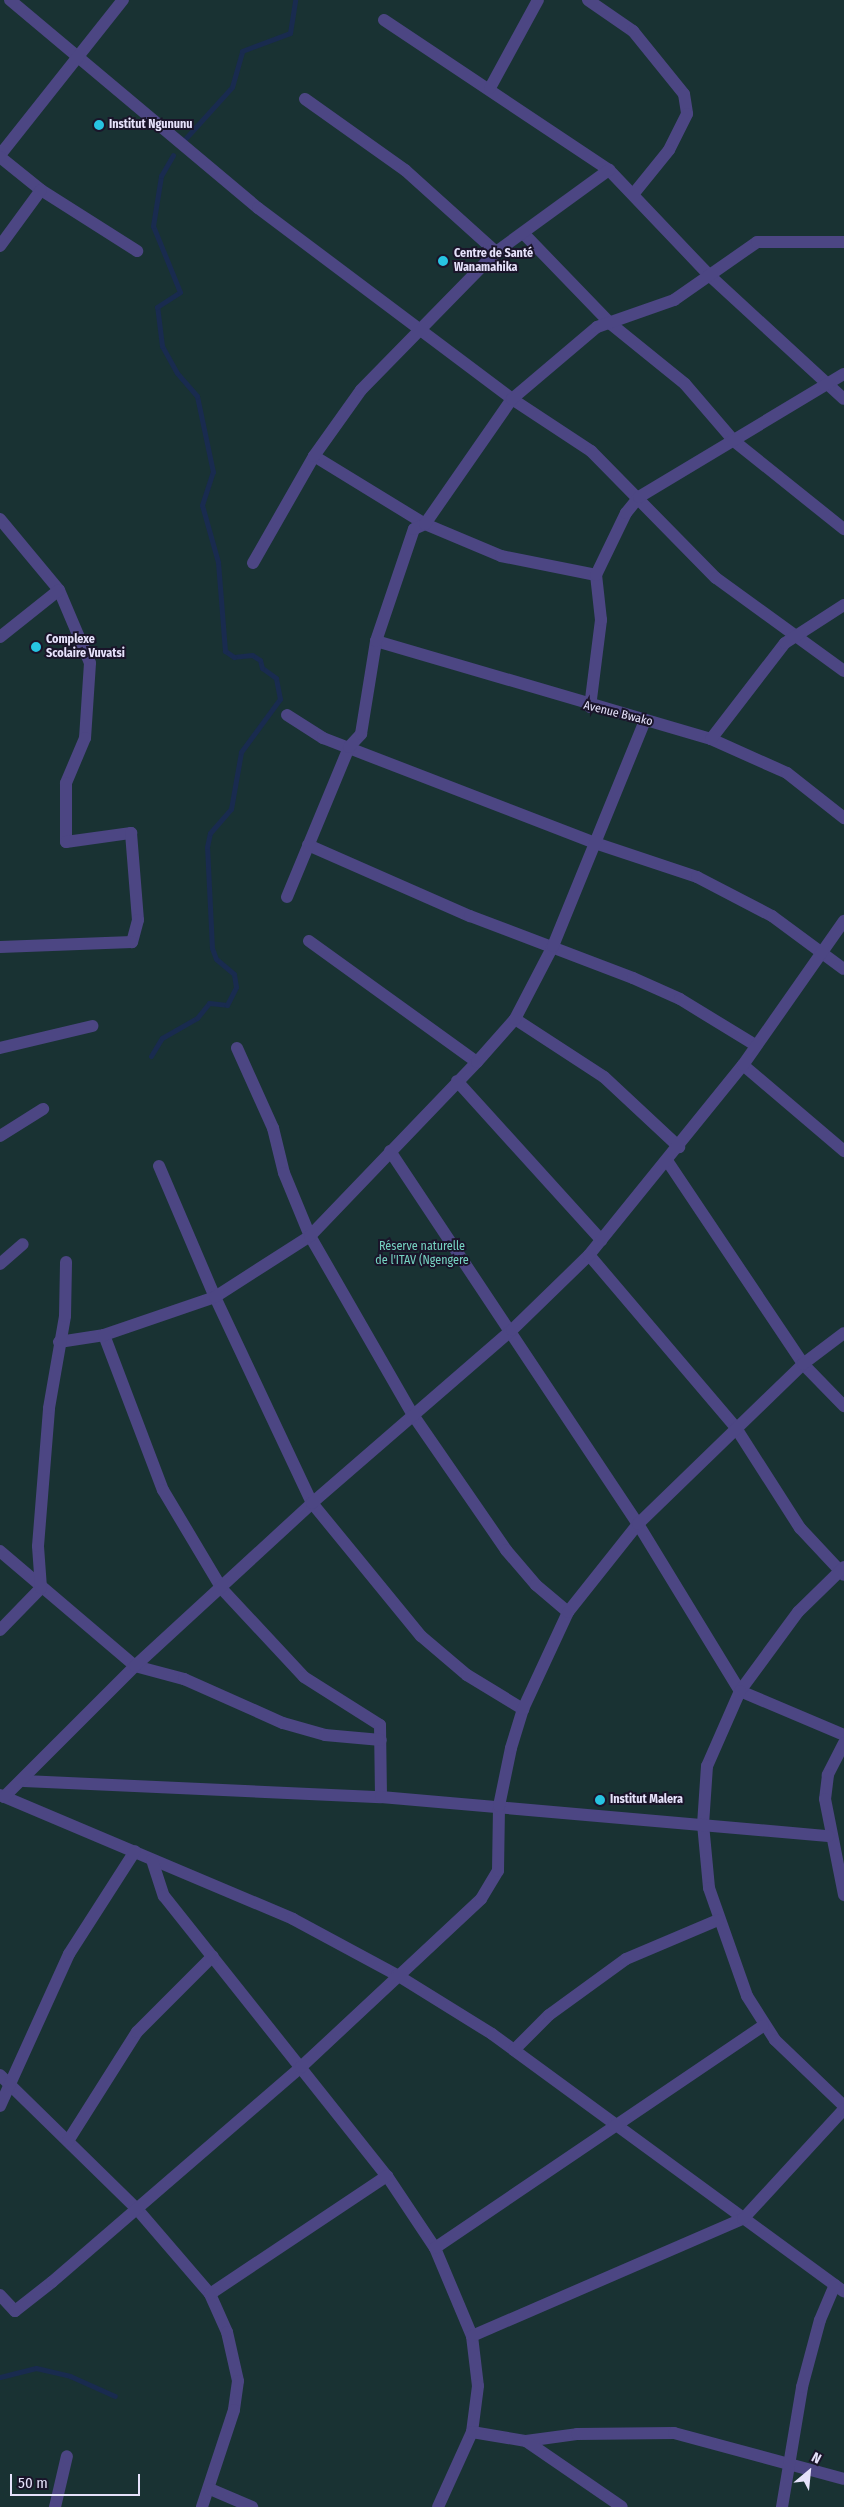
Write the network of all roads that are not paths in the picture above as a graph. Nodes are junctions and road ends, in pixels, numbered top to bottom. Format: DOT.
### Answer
graph roads {
  1 [pos="10,0"];
  2 [pos="123,0"];
  3 [pos="538,0"];
  4 [pos="588,0"];
  5 [pos="384,20"];
  6 [pos="79,59"];
  7 [pos="490,88"];
  8 [pos="305,99"];
  9 [pos="0,156"];
  10 [pos="609,170"];
  11 [pos="41,190"];
  12 [pos="635,192"];
  13 [pos="524,234"];
  14 [pos="844,242"];
  15 [pos="0,246"];
  16 [pos="137,250"];
  17 [pos="496,252"];
  18 [pos="709,275"];
  19 [pos="611,324"];
  20 [pos="419,327"];
  21 [pos="844,374"];
  22 [pos="827,386"];
  23 [pos="512,399"];
  24 [pos="844,399"];
  25 [pos="734,441"];
  26 [pos="314,456"];
  27 [pos="639,497"];
  28 [pos="0,519"];
  29 [pos="425,524"];
  30 [pos="844,529"];
  31 [pos="253,562"];
  32 [pos="596,575"];
  33 [pos="59,590"];
  34 [pos="844,605"];
  35 [pos="796,634"];
  36 [pos="0,637"];
  37 [pos="376,641"];
  38 [pos="844,671"];
  39 [pos="590,707"];
  40 [pos="287,715"];
  41 [pos="645,720"];
  42 [pos="711,739"];
  43 [pos="349,747"];
  44 [pos="844,818"];
  45 [pos="595,844"];
  46 [pos="308,846"];
  47 [pos="288,897"];
  48 [pos="844,921"];
  49 [pos="309,941"];
  50 [pos="553,946"];
  51 [pos="0,947"];
  52 [pos="822,949"];
  53 [pos="844,969"];
  54 [pos="514,1019"];
  55 [pos="92,1026"];
  56 [pos="754,1045"];
  57 [pos="0,1048"];
  58 [pos="237,1048"];
  59 [pos="476,1062"];
  60 [pos="742,1065"];
  61 [pos="458,1081"];
  62 [pos="43,1110"];
  63 [pos="0,1136"];
  64 [pos="679,1147"];
  65 [pos="390,1151"];
  66 [pos="844,1151"];
  67 [pos="668,1162"];
  68 [pos="159,1166"];
  69 [pos="310,1236"];
  70 [pos="601,1240"];
  71 [pos="23,1244"];
  72 [pos="589,1255"];
  73 [pos="66,1262"];
  74 [pos="0,1264"];
  75 [pos="215,1297"];
  76 [pos="512,1330"];
  77 [pos="844,1333"];
  78 [pos="104,1335"];
  79 [pos="59,1342"];
  80 [pos="803,1364"];
  81 [pos="844,1406"];
  82 [pos="414,1416"];
  83 [pos="736,1428"];
  84 [pos="312,1502"];
  85 [pos="638,1524"];
  86 [pos="0,1551"];
  87 [pos="843,1571"];
  88 [pos="41,1588"];
  89 [pos="222,1589"];
  90 [pos="568,1612"];
  91 [pos="0,1630"];
  92 [pos="135,1666"];
  93 [pos="740,1691"];
  94 [pos="523,1709"];
  95 [pos="844,1735"];
  96 [pos="381,1740"];
  97 [pos="844,1743"];
  98 [pos="24,1781"];
  99 [pos="2,1796"];
  100 [pos="381,1797"];
  101 [pos="499,1806"];
  102 [pos="703,1824"];
  103 [pos="828,1836"];
  104 [pos="135,1852"];
  105 [pos="152,1860"];
  106 [pos="844,1895"];
  107 [pos="718,1920"];
  108 [pos="213,1956"];
  109 [pos="397,1975"];
  110 [pos="763,2026"];
  111 [pos="514,2050"];
  112 [pos="301,2067"];
  113 [pos="0,2075"];
  114 [pos="10,2088"];
  115 [pos="0,2106"];
  116 [pos="844,2108"];
  117 [pos="615,2124"];
  118 [pos="68,2141"];
  119 [pos="387,2176"];
  120 [pos="137,2209"];
  121 [pos="743,2219"];
  122 [pos="435,2248"];
  123 [pos="840,2288"];
  124 [pos="210,2294"];
  125 [pos="0,2295"];
  126 [pos="472,2336"];
  127 [pos="472,2432"];
  128 [pos="526,2441"];
  129 [pos="67,2456"];
  130 [pos="790,2462"];
  131 [pos="844,2479"];
  132 [pos="210,2490"];
  133 [pos="55,2507"];
  134 [pos="202,2507"];
  135 [pos="252,2507"];
  136 [pos="438,2507"];
  137 [pos="622,2507"];
  138 [pos="782,2507"];
  1 -- 6 [label="street"];
  2 -- 6 [label="street"];
  3 -- 7 [label="street"];
  4 -- 12 [label="street"];
  5 -- 7 [label="street"];
  6 -- 9 [label="street"];
  6 -- 20 [label="street"];
  7 -- 10 [label="street"];
  8 -- 17 [label="street"];
  9 -- 11 [label="street"];
  10 -- 12 [label="street"];
  10 -- 13 [label="street"];
  11 -- 15 [label="street"];
  11 -- 16 [label="street"];
  12 -- 18 [label="street"];
  13 -- 17 [label="street"];
  13 -- 19 [label="street"];
  14 -- 18 [label="street"];
  17 -- 20 [label="street"];
  18 -- 19 [label="street"];
  18 -- 22 [label="street"];
  19 -- 23 [label="street"];
  19 -- 25 [label="street"];
  20 -- 23 [label="street"];
  20 -- 26 [label="street"];
  21 -- 22 [label="street"];
  22 -- 24 [label="street"];
  22 -- 25 [label="street"];
  23 -- 27 [label="street"];
  23 -- 29 [label="street"];
  25 -- 27 [label="street"];
  25 -- 30 [label="street"];
  26 -- 29 [label="street"];
  26 -- 31 [label="street"];
  27 -- 32 [label="street"];
  27 -- 35 [label="street"];
  28 -- 33 [label="street"];
  29 -- 32 [label="street"];
  29 -- 37 [label="street"];
  32 -- 39 [label="street"];
  33 -- 36 [label="street"];
  33 -- 51 [label="street"];
  34 -- 35 [label="street"];
  35 -- 38 [label="street"];
  35 -- 42 [label="street"];
  37 -- 39 [label="street, Avenue Bwako"];
  37 -- 43 [label="street"];
  39 -- 41 [label="street, Avenue Bwako"];
  40 -- 43 [label="street"];
  41 -- 42 [label="street, Avenue Bwako"];
  41 -- 45 [label="street"];
  42 -- 44 [label="street, Avenue Bwako"];
  43 -- 45 [label="street"];
  43 -- 46 [label="street"];
  45 -- 50 [label="street"];
  45 -- 52 [label="street"];
  46 -- 47 [label="street"];
  46 -- 50 [label="street"];
  48 -- 52 [label="street"];
  49 -- 59 [label="street"];
  50 -- 54 [label="street"];
  50 -- 56 [label="street"];
  52 -- 53 [label="street"];
  52 -- 56 [label="street"];
  54 -- 59 [label="street"];
  54 -- 64 [label="street"];
  55 -- 57 [label="street"];
  56 -- 60 [label="street"];
  58 -- 69 [label="street"];
  59 -- 61 [label="street"];
  60 -- 64 [label="street"];
  60 -- 66 [label="street"];
  61 -- 65 [label="street"];
  61 -- 70 [label="street"];
  62 -- 63 [label="street"];
  64 -- 67 [label="street"];
  65 -- 69 [label="street"];
  65 -- 76 [label="street"];
  67 -- 70 [label="street"];
  67 -- 80 [label="street"];
  68 -- 75 [label="street"];
  69 -- 75 [label="street"];
  69 -- 82 [label="street"];
  70 -- 72 [label="street"];
  71 -- 74 [label="street"];
  72 -- 76 [label="street"];
  72 -- 83 [label="street"];
  73 -- 79 [label="street"];
  75 -- 78 [label="street"];
  75 -- 84 [label="street"];
  76 -- 82 [label="street"];
  76 -- 85 [label="street"];
  77 -- 80 [label="street"];
  78 -- 79 [label="street"];
  78 -- 89 [label="street"];
  79 -- 88 [label="street"];
  80 -- 81 [label="street"];
  80 -- 83 [label="street"];
  82 -- 84 [label="street"];
  82 -- 90 [label="street"];
  83 -- 85 [label="street"];
  83 -- 87 [label="street"];
  84 -- 89 [label="street"];
  84 -- 94 [label="street"];
  85 -- 90 [label="street"];
  85 -- 93 [label="street"];
  86 -- 88 [label="street"];
  87 -- 93 [label="street"];
  88 -- 91 [label="street"];
  88 -- 92 [label="street"];
  89 -- 92 [label="street"];
  89 -- 96 [label="street"];
  90 -- 94 [label="street"];
  92 -- 96 [label="street"];
  92 -- 98 [label="street"];
  93 -- 95 [label="street"];
  93 -- 102 [label="street"];
  94 -- 101 [label="street"];
  96 -- 100 [label="street"];
  97 -- 103 [label="street"];
  98 -- 99 [label="street"];
  98 -- 100 [label="street"];
  99 -- 104 [label="street"];
  100 -- 101 [label="street"];
  101 -- 102 [label="street"];
  101 -- 109 [label="street"];
  102 -- 103 [label="street"];
  102 -- 107 [label="street"];
  103 -- 106 [label="street"];
  104 -- 105 [label="street"];
  104 -- 114 [label="street"];
  105 -- 108 [label="street"];
  105 -- 109 [label="street"];
  107 -- 110 [label="street"];
  107 -- 111 [label="street"];
  108 -- 112 [label="street"];
  108 -- 118 [label="street"];
  109 -- 111 [label="street"];
  109 -- 112 [label="street"];
  110 -- 116 [label="street"];
  110 -- 117 [label="street"];
  111 -- 117 [label="street"];
  112 -- 119 [label="street"];
  112 -- 120 [label="street"];
  113 -- 114 [label="street"];
  114 -- 115 [label="street"];
  114 -- 118 [label="street"];
  116 -- 121 [label="street"];
  117 -- 121 [label="street"];
  117 -- 122 [label="street"];
  118 -- 120 [label="street"];
  119 -- 122 [label="street"];
  119 -- 124 [label="street"];
  120 -- 124 [label="street"];
  120 -- 125 [label="street"];
  121 -- 123 [label="street"];
  121 -- 126 [label="street"];
  122 -- 126 [label="street"];
  123 -- 130 [label="street"];
  124 -- 132 [label="street"];
  126 -- 127 [label="street"];
  127 -- 128 [label="street"];
  127 -- 136 [label="street"];
  128 -- 130 [label="street"];
  128 -- 137 [label="street"];
  129 -- 133 [label="street"];
  130 -- 131 [label="street"];
  130 -- 138 [label="street"];
  132 -- 134 [label="street"];
  132 -- 135 [label="street"];
}
